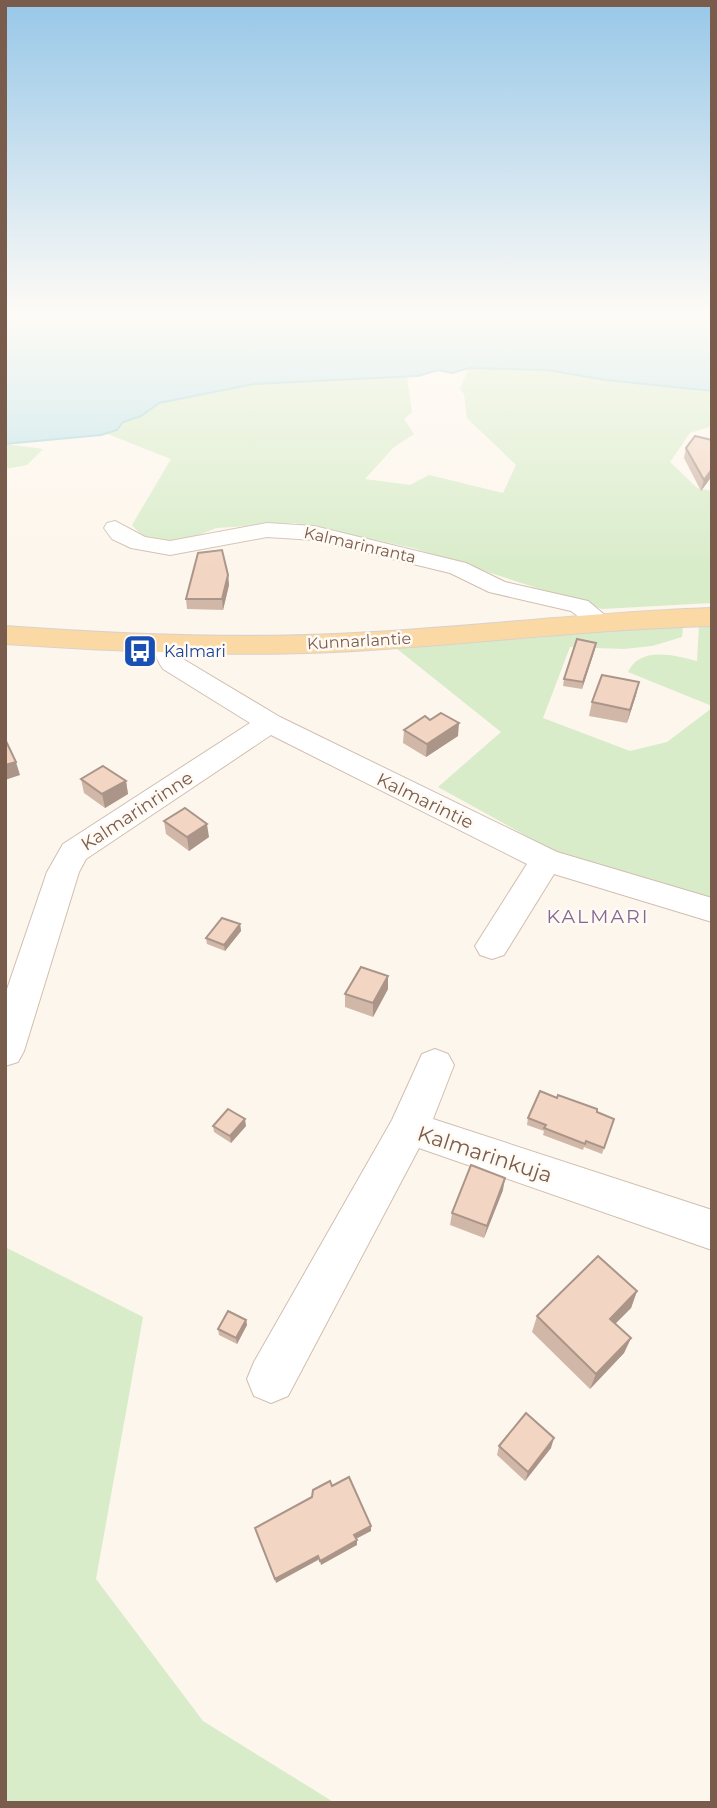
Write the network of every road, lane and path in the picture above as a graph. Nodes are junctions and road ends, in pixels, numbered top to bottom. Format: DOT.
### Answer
graph roads {
  1 [pos="115,528"];
  2 [pos="712,617"];
  3 [pos="600,621"];
  4 [pos="5,635"];
  5 [pos="168,644"];
  6 [pos="270,723"];
  7 [pos="546,860"];
  8 [pos="712,910"];
  9 [pos="492,946"];
  10 [pos="5,1051"];
  11 [pos="435,1065"];
  12 [pos="409,1128"];
  13 [pos="712,1230"];
  14 [pos="271,1379"];
  1 -- 3 [label="street, Kalmarinranta"];
  2 -- 3 [label="main road, Kunnarlantie"];
  3 -- 5 [label="main road, Kunnarlantie"];
  4 -- 5 [label="main road, Kunnarlantie"];
  5 -- 6 [label="street, Kalmarintie"];
  6 -- 7 [label="street, Kalmarintie"];
  6 -- 10 [label="street, Kalmarinrinne"];
  7 -- 8 [label="street, Kalmarintie"];
  7 -- 9 [label="street"];
  11 -- 12 [label="street"];
  12 -- 13 [label="street, Kalmarinkuja"];
  12 -- 14 [label="street, Kalmarinkuja"];
}
